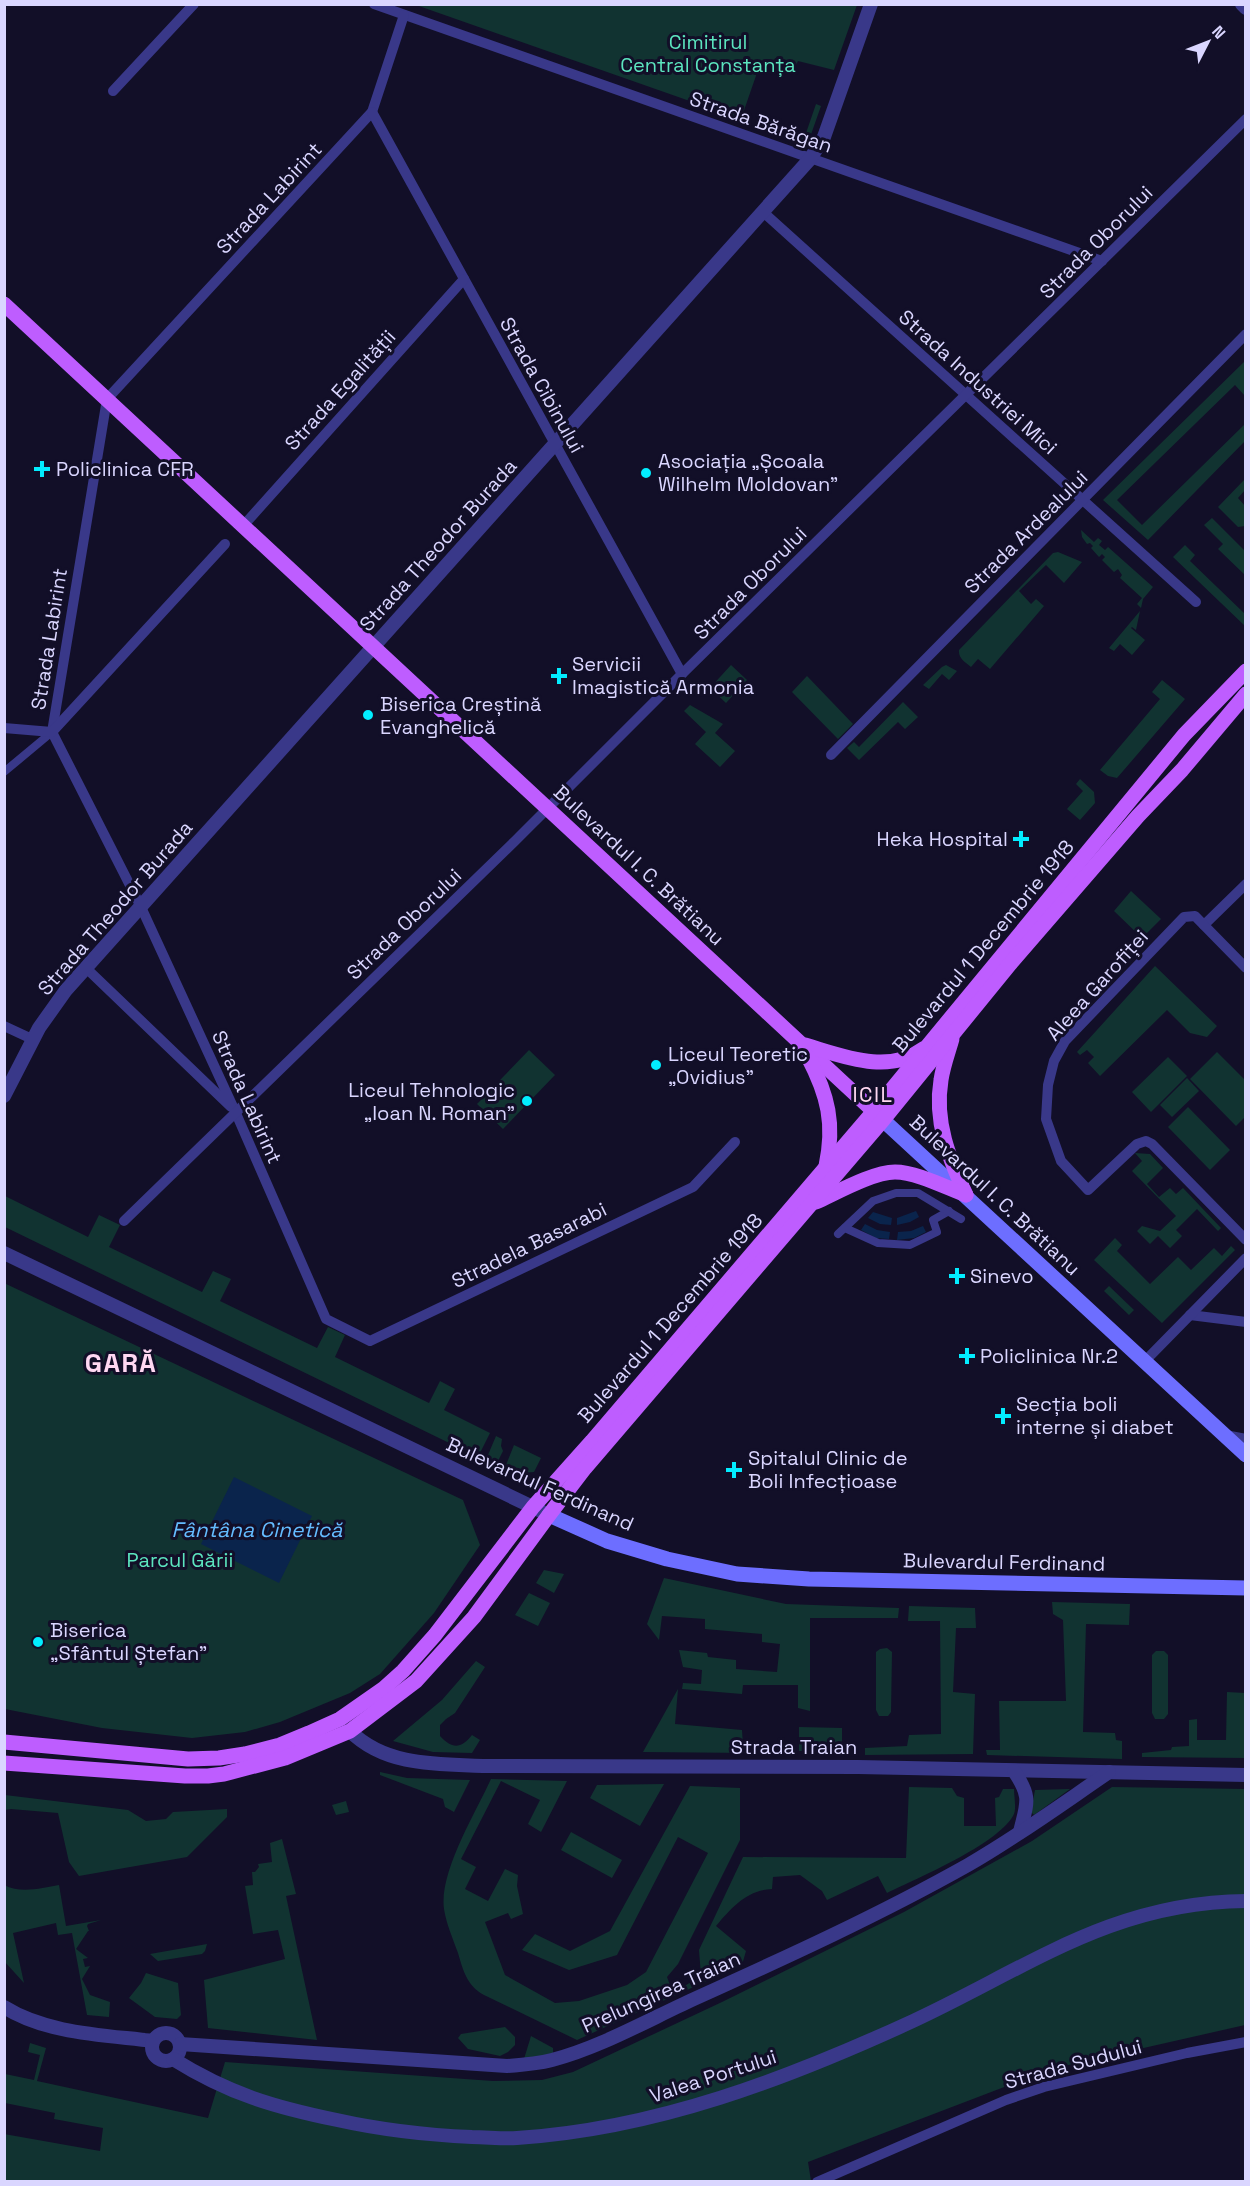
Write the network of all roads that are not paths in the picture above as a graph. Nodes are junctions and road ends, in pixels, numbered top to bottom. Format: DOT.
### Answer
graph roads {
  1 [pos="194,4"];
  2 [pos="374,4"];
  3 [pos="871,4"];
  4 [pos="1242,4"];
  5 [pos="1245,8"];
  6 [pos="405,15"];
  7 [pos="113,91"];
  8 [pos="372,112"];
  9 [pos="1245,119"];
  10 [pos="810,159"];
  11 [pos="763,212"];
  12 [pos="1102,261"];
  13 [pos="464,279"];
  14 [pos="4,304"];
  15 [pos="1245,334"];
  16 [pos="966,396"];
  17 [pos="107,399"];
  18 [pos="555,445"];
  19 [pos="1083,500"];
  20 [pos="243,526"];
  21 [pos="225,544"];
  22 [pos="1196,602"];
  23 [pos="374,647"];
  24 [pos="1245,671"];
  25 [pos="682,674"];
  26 [pos="1245,694"];
  27 [pos="4,728"];
  28 [pos="52,732"];
  29 [pos="831,755"];
  30 [pos="4,772"];
  31 [pos="548,809"];
  32 [pos="1245,884"];
  33 [pos="141,906"];
  34 [pos="1204,924"];
  35 [pos="86,968"];
  36 [pos="1245,968"];
  37 [pos="4,1026"];
  38 [pos="954,1032"];
  39 [pos="32,1039"];
  40 [pos="801,1044"];
  41 [pos="928,1046"];
  42 [pos="4,1096"];
  43 [pos="235,1111"];
  44 [pos="878,1116"];
  45 [pos="735,1142"];
  46 [pos="825,1169"];
  47 [pos="966,1195"];
  48 [pos="810,1205"];
  49 [pos="949,1210"];
  50 [pos="961,1219"];
  51 [pos="124,1221"];
  52 [pos="1245,1240"];
  53 [pos="4,1253"];
  54 [pos="1245,1258"];
  55 [pos="1190,1315"];
  56 [pos="326,1319"];
  57 [pos="1245,1322"];
  58 [pos="1145,1362"];
  59 [pos="1224,1435"];
  60 [pos="1245,1438"];
  61 [pos="1245,1455"];
  62 [pos="533,1507"];
  63 [pos="549,1515"];
  64 [pos="1245,1588"];
  65 [pos="350,1731"];
  66 [pos="4,1742"];
  67 [pos="4,1762"];
  68 [pos="1014,1771"];
  69 [pos="1108,1772"];
  70 [pos="1245,1775"];
  71 [pos="1020,1832"];
  72 [pos="1245,1901"];
  73 [pos="4,2007"];
  74 [pos="153,2041"];
  75 [pos="1245,2042"];
  76 [pos="180,2044"];
  77 [pos="173,2059"];
  78 [pos="817,2181"];
  1 -- 7 [label="street"];
  2 -- 6 [label="street, Strada Bărăgan"];
  3 -- 10 [label="street, Strada Theodor Burada"];
  4 -- 5 [label="street"];
  6 -- 8 [label="street, Strada Labirint"];
  6 -- 10 [label="street, Strada Bărăgan"];
  8 -- 13 [label="street, Strada Cibinului"];
  8 -- 17 [label="street, Strada Labirint"];
  9 -- 12 [label="street, Strada Oborului"];
  10 -- 11 [label="street, Strada Theodor Burada"];
  10 -- 12 [label="street, Strada Bărăgan"];
  11 -- 16 [label="street, Strada Industriei Mici"];
  11 -- 18 [label="street, Strada Theodor Burada"];
  12 -- 16 [label="street, Strada Oborului"];
  13 -- 18 [label="street, Strada Cibinului"];
  13 -- 20 [label="street, Strada Egalității"];
  14 -- 17 [label="main road, Bulevardul I. C. Brătianu"];
  15 -- 19 [label="street, Strada Ardealului"];
  16 -- 19 [label="street, Strada Industriei Mici"];
  16 -- 25 [label="street, Strada Oborului"];
  17 -- 20 [label="main road, Bulevardul I. C. Brătianu"];
  17 -- 28 [label="street, Strada Labirint"];
  18 -- 23 [label="street, Strada Theodor Burada"];
  18 -- 25 [label="street, Strada Cibinului"];
  19 -- 22 [label="street, Strada Industriei Mici"];
  19 -- 29 [label="street, Strada Ardealului"];
  20 -- 23 [label="main road, Bulevardul I. C. Brătianu"];
  21 -- 28 [label="street"];
  23 -- 31 [label="main road, Bulevardul I. C. Brătianu"];
  23 -- 33 [label="street, Strada Theodor Burada"];
  24 -- 41 [label="main road, Bulevardul 1 Decembrie 1918"];
  25 -- 31 [label="street, Strada Oborului"];
  26 -- 38 [label="main road, Bulevardul 1 Decembrie 1918"];
  27 -- 28 [label="street"];
  28 -- 30 [label="street"];
  28 -- 33 [label="street, Strada Labirint"];
  31 -- 40 [label="main road, Bulevardul I. C. Brătianu"];
  31 -- 43 [label="street, Strada Oborului"];
  32 -- 34 [label="street"];
  33 -- 35 [label="street, Strada Theodor Burada"];
  33 -- 43 [label="street, Strada Labirint"];
  34 -- 36 [label="street"];
  34 -- 52 [label="street, Aleea Garofiței"];
  35 -- 39 [label="street, Strada Theodor Burada"];
  35 -- 43 [label="street"];
  37 -- 39 [label="street"];
  38 -- 44 [label="main road, Bulevardul 1 Decembrie 1918"];
  38 -- 47 [label="main road"];
  39 -- 42 [label="street, Strada Theodor Burada"];
  40 -- 41 [label="main road"];
  40 -- 44 [label="main road, Bulevardul I. C. Brătianu"];
  40 -- 46 [label="main road"];
  41 -- 44 [label="main road, Bulevardul 1 Decembrie 1918"];
  43 -- 51 [label="street, Strada Oborului"];
  43 -- 56 [label="street, Strada Labirint"];
  44 -- 46 [label="main road, Bulevardul 1 Decembrie 1918"];
  44 -- 47 [label="main road, Bulevardul I. C. Brătianu"];
  44 -- 48 [label="main road, Bulevardul 1 Decembrie 1918"];
  45 -- 56 [label="street, Stradela Basarabi"];
  46 -- 62 [label="main road, Bulevardul 1 Decembrie 1918"];
  47 -- 48 [label="main road"];
  47 -- 58 [label="main road, Bulevardul I. C. Brătianu"];
  48 -- 63 [label="main road, Bulevardul 1 Decembrie 1918"];
  49 -- 49 [label="street"];
  49 -- 50 [label="street"];
  53 -- 62 [label="street, Bulevardul Ferdinand"];
  54 -- 55 [label="street"];
  55 -- 57 [label="street"];
  55 -- 58 [label="street"];
  58 -- 59 [label="main road, Bulevardul I. C. Brătianu"];
  59 -- 60 [label="street"];
  59 -- 61 [label="main road, Bulevardul I. C. Brătianu"];
  62 -- 63 [label="street, Bulevardul Ferdinand"];
  62 -- 66 [label="main road, Bulevardul 1 Decembrie 1918"];
  63 -- 64 [label="main road, Bulevardul Ferdinand"];
  63 -- 65 [label="main road, Bulevardul 1 Decembrie 1918"];
  65 -- 67 [label="main road, Bulevardul 1 Decembrie 1918"];
  65 -- 68 [label="street, Strada Traian"];
  68 -- 69 [label="street, Strada Traian"];
  68 -- 71 [label="street"];
  69 -- 70 [label="street, Strada Traian"];
  69 -- 71 [label="street, Prelungirea Traian"];
  71 -- 76 [label="street, Prelungirea Traian"];
  72 -- 77 [label="street, Valea Portului"];
  73 -- 74 [label="street"];
  74 -- 76 [label="street"];
  74 -- 77 [label="street"];
  75 -- 78 [label="street, Strada Sudului"];
  76 -- 77 [label="street"];
}
